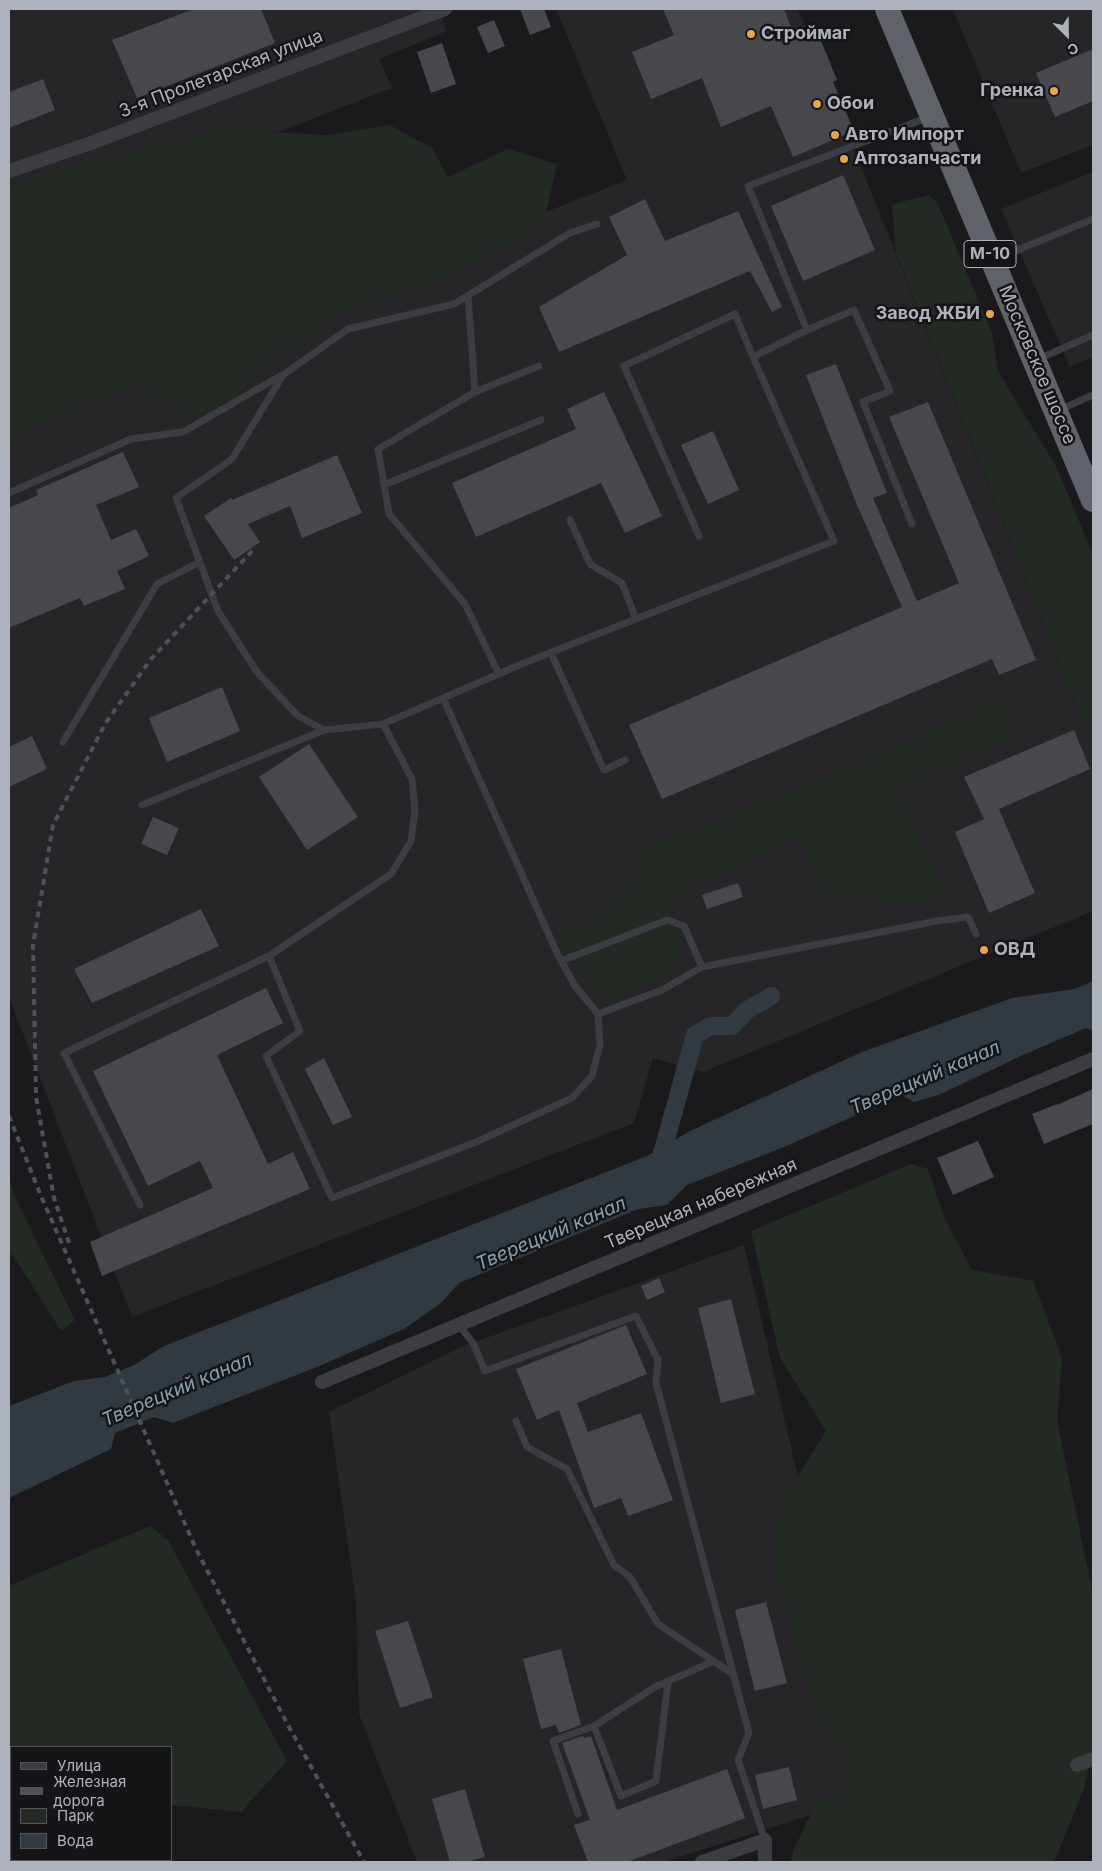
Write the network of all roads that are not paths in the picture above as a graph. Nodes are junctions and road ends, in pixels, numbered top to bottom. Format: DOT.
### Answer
graph roads {
  1 [pos="445,9"];
  2 [pos="887,9"];
  3 [pos="932,116"];
  4 [pos="9,171"];
  5 [pos="1093,219"];
  6 [pos="597,224"];
  7 [pos="993,261"];
  8 [pos="468,296"];
  9 [pos="807,330"];
  10 [pos="1093,335"];
  11 [pos="753,357"];
  12 [pos="1035,360"];
  13 [pos="539,366"];
  14 [pos="283,375"];
  15 [pos="475,392"];
  16 [pos="1093,395"];
  17 [pos="1056,411"];
  18 [pos="541,420"];
  19 [pos="384,485"];
  20 [pos="9,493"];
  21 [pos="1093,500"];
  22 [pos="570,520"];
  23 [pos="912,524"];
  24 [pos="699,536"];
  25 [pos="200,562"];
  26 [pos="636,619"];
  27 [pos="551,652"];
  28 [pos="499,674"];
  29 [pos="443,698"];
  30 [pos="383,724"];
  31 [pos="324,730"];
  32 [pos="63,742"];
  33 [pos="625,760"];
  34 [pos="142,804"];
  35 [pos="976,934"];
  36 [pos="269,956"];
  37 [pos="561,961"];
  38 [pos="702,967"];
  39 [pos="598,1014"];
  40 [pos="1093,1058"];
  41 [pos="140,1205"];
  42 [pos="459,1325"];
  43 [pos="322,1382"];
  44 [pos="516,1421"];
  45 [pos="714,1662"];
  46 [pos="733,1674"];
  47 [pos="668,1682"];
  48 [pos="594,1726"];
  49 [pos="1093,1759"];
  50 [pos="1077,1765"];
  51 [pos="578,1814"];
  52 [pos="765,1840"];
  53 [pos="702,1862"];
  54 [pos="765,1862"];
  1 -- 4 [label="street, 3-я Пролетарская улица"];
  2 -- 3 [label="highway, Московское шоссе / М-10"];
  3 -- 7 [label="highway, Московское шоссе / М-10"];
  3 -- 9 [label="lane"];
  5 -- 7 [label="lane"];
  6 -- 8 [label="lane"];
  7 -- 12 [label="highway, Московское шоссе / М-10"];
  8 -- 14 [label="lane"];
  8 -- 15 [label="lane"];
  9 -- 11 [label="lane"];
  9 -- 23 [label="lane"];
  10 -- 12 [label="lane"];
  11 -- 24 [label="lane"];
  11 -- 26 [label="lane"];
  12 -- 17 [label="highway, Московское шоссе / М-10"];
  13 -- 15 [label="lane"];
  14 -- 20 [label="lane"];
  14 -- 25 [label="lane"];
  15 -- 19 [label="lane"];
  16 -- 17 [label="lane"];
  17 -- 21 [label="highway, Московское шоссе / М-10"];
  18 -- 19 [label="lane"];
  19 -- 28 [label="lane"];
  22 -- 26 [label="lane"];
  25 -- 31 [label="lane"];
  25 -- 32 [label="lane"];
  26 -- 27 [label="lane"];
  27 -- 28 [label="lane"];
  27 -- 33 [label="lane"];
  28 -- 29 [label="lane"];
  29 -- 30 [label="lane"];
  29 -- 37 [label="lane"];
  30 -- 31 [label="lane"];
  30 -- 36 [label="lane"];
  31 -- 34 [label="lane"];
  35 -- 38 [label="lane"];
  36 -- 39 [label="lane"];
  36 -- 41 [label="lane"];
  37 -- 38 [label="lane"];
  37 -- 39 [label="lane"];
  38 -- 39 [label="lane"];
  40 -- 42 [label="street, Тверецкая набережная"];
  42 -- 43 [label="street, Тверецкая набережная"];
  42 -- 46 [label="lane"];
  44 -- 45 [label="lane"];
  45 -- 46 [label="lane"];
  45 -- 47 [label="lane"];
  46 -- 52 [label="lane"];
  47 -- 48 [label="lane"];
  47 -- 48 [label="lane"];
  48 -- 51 [label="lane"];
  49 -- 50 [label="street"];
  52 -- 53 [label="street"];
  52 -- 54 [label="street"];
}
